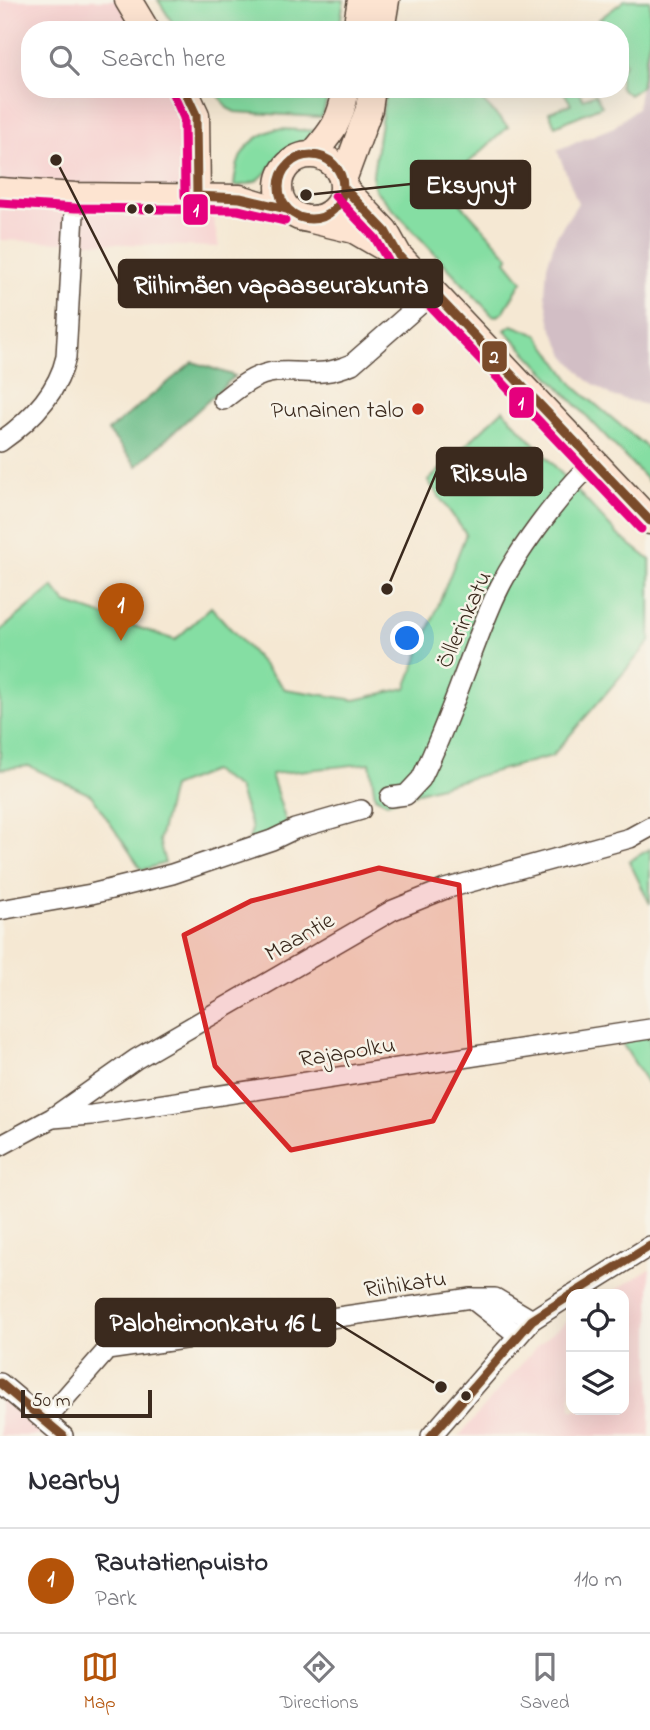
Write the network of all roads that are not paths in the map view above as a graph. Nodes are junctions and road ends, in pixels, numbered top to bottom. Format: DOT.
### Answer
graph roads {
  1 [pos="128,0"];
  2 [pos="361,0"];
  3 [pos="386,0"];
  4 [pos="141,21"];
  5 [pos="358,21"];
  6 [pos="382,21"];
  7 [pos="188,98"];
  8 [pos="344,98"];
  9 [pos="371,98"];
  10 [pos="313,154"];
  11 [pos="282,172"];
  12 [pos="344,184"];
  13 [pos="0,191"];
  14 [pos="75,196"];
  15 [pos="197,196"];
  16 [pos="240,198"];
  17 [pos="287,209"];
  18 [pos="312,220"];
  19 [pos="399,256"];
  20 [pos="434,292"];
  21 [pos="223,400"];
  22 [pos="0,442"];
  23 [pos="595,461"];
  24 [pos="650,521"];
  25 [pos="390,797"];
  26 [pos="362,810"];
  27 [pos="650,827"];
  28 [pos="0,910"];
  29 [pos="650,1029"];
  30 [pos="52,1118"];
  31 [pos="0,1146"];
  32 [pos="650,1246"];
  33 [pos="582,1289"];
  34 [pos="471,1298"];
  35 [pos="566,1299"];
  36 [pos="532,1321"];
  37 [pos="518,1335"];
  38 [pos="0,1383"];
  39 [pos="45,1421"];
  40 [pos="63,1436"];
  41 [pos="431,1436"];
  1 -- 4 [label="street"];
  2 -- 5 [label="street"];
  3 -- 6 [label="street"];
  7 -- 15 [label="street"];
  8 -- 10 [label="street"];
  9 -- 12 [label="street"];
  10 -- 11 [label="street"];
  10 -- 12 [label="street"];
  11 -- 16 [label="street"];
  11 -- 17 [label="street"];
  12 -- 18 [label="street"];
  12 -- 19 [label="street"];
  13 -- 14 [label="street"];
  14 -- 15 [label="street"];
  14 -- 22 [label="street"];
  15 -- 16 [label="street"];
  16 -- 17 [label="street"];
  17 -- 18 [label="street"];
  18 -- 19 [label="street"];
  19 -- 20 [label="street"];
  20 -- 21 [label="street"];
  20 -- 23 [label="street"];
  23 -- 24 [label="street"];
  23 -- 25 [label="street, Öllerinkatu"];
  26 -- 28 [label="street"];
  27 -- 30 [label="street, Maantie"];
  29 -- 30 [label="street, Rajapolku"];
  30 -- 31 [label="street, Maantie"];
  32 -- 33 [label="street"];
  34 -- 36 [label="street, Riihikatu"];
  34 -- 37 [label="street, Riihikatu"];
  34 -- 39 [label="street, Riihikatu"];
  35 -- 36 [label="street"];
  36 -- 37 [label="street"];
  37 -- 41 [label="street"];
  38 -- 39 [label="street"];
  39 -- 40 [label="street"];
}
